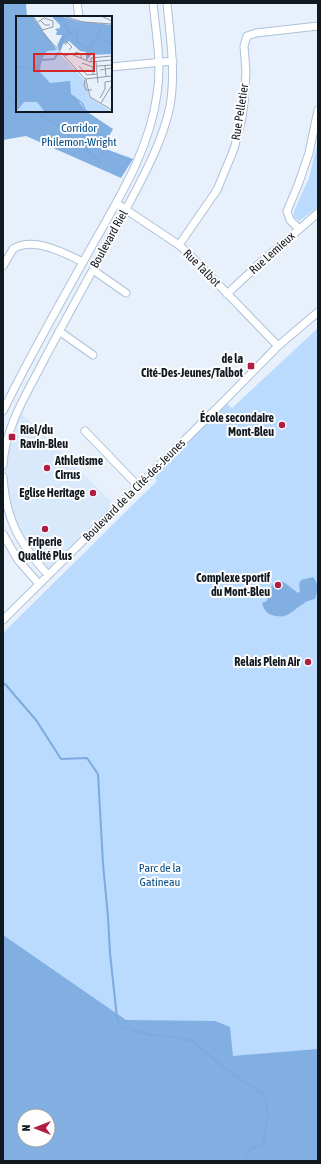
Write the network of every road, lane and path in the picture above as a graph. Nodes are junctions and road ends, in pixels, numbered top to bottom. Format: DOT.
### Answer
graph roads {
  1 [pos="77,3"];
  2 [pos="153,3"];
  3 [pos="167,3"];
  4 [pos="79,16"];
  5 [pos="318,26"];
  6 [pos="159,62"];
  7 [pos="172,62"];
  8 [pos="112,67"];
  9 [pos="318,110"];
  10 [pos="116,203"];
  11 [pos="126,209"];
  12 [pos="318,214"];
  13 [pos="299,229"];
  14 [pos="179,246"];
  15 [pos="83,262"];
  16 [pos="3,266"];
  17 [pos="93,270"];
  18 [pos="126,293"];
  19 [pos="227,294"];
  20 [pos="318,312"];
  21 [pos="59,331"];
  22 [pos="278,346"];
  23 [pos="93,355"];
  24 [pos="6,399"];
  25 [pos="3,411"];
  26 [pos="85,431"];
  27 [pos="3,460"];
  28 [pos="3,465"];
  29 [pos="3,477"];
  30 [pos="138,486"];
  31 [pos="3,534"];
  32 [pos="48,575"];
  33 [pos="39,584"];
  34 [pos="3,620"];
  1 -- 4 [label="street"];
  2 -- 6 [label="street, Boulevard Riel"];
  3 -- 7 [label="street, Boulevard Riel"];
  5 -- 14 [label="street, Rue Pelletier"];
  6 -- 7 [label="street"];
  6 -- 8 [label="street"];
  6 -- 10 [label="street, Boulevard Riel"];
  7 -- 11 [label="street, Boulevard Riel"];
  9 -- 13 [label="street"];
  10 -- 11 [label="street, Rue Talbot"];
  10 -- 15 [label="street, Boulevard Riel"];
  11 -- 14 [label="street, Rue Talbot"];
  11 -- 17 [label="street, Boulevard Riel"];
  12 -- 13 [label="street, Rue Lemieux"];
  13 -- 19 [label="street, Rue Lemieux"];
  14 -- 19 [label="street, Rue Talbot"];
  15 -- 16 [label="street"];
  15 -- 24 [label="street, Boulevard Riel"];
  17 -- 18 [label="street"];
  17 -- 21 [label="street, Boulevard Riel"];
  19 -- 22 [label="street, Rue Talbot"];
  20 -- 22 [label="street, Boulevard de la Cité-des-Jeunes"];
  21 -- 23 [label="street"];
  21 -- 27 [label="street, Boulevard Riel"];
  22 -- 30 [label="street, Boulevard de la Cité-des-Jeunes"];
  24 -- 25 [label="street, Boulevard Riel"];
  26 -- 30 [label="street"];
  27 -- 28 [label="street, Boulevard Riel"];
  29 -- 32 [label="street"];
  30 -- 32 [label="street, Boulevard de la Cité-des-Jeunes"];
  31 -- 33 [label="street"];
  32 -- 33 [label="street, Boulevard de la Cité-des-Jeunes"];
  33 -- 34 [label="street, Boulevard de la Cité-des-Jeunes"];
}
